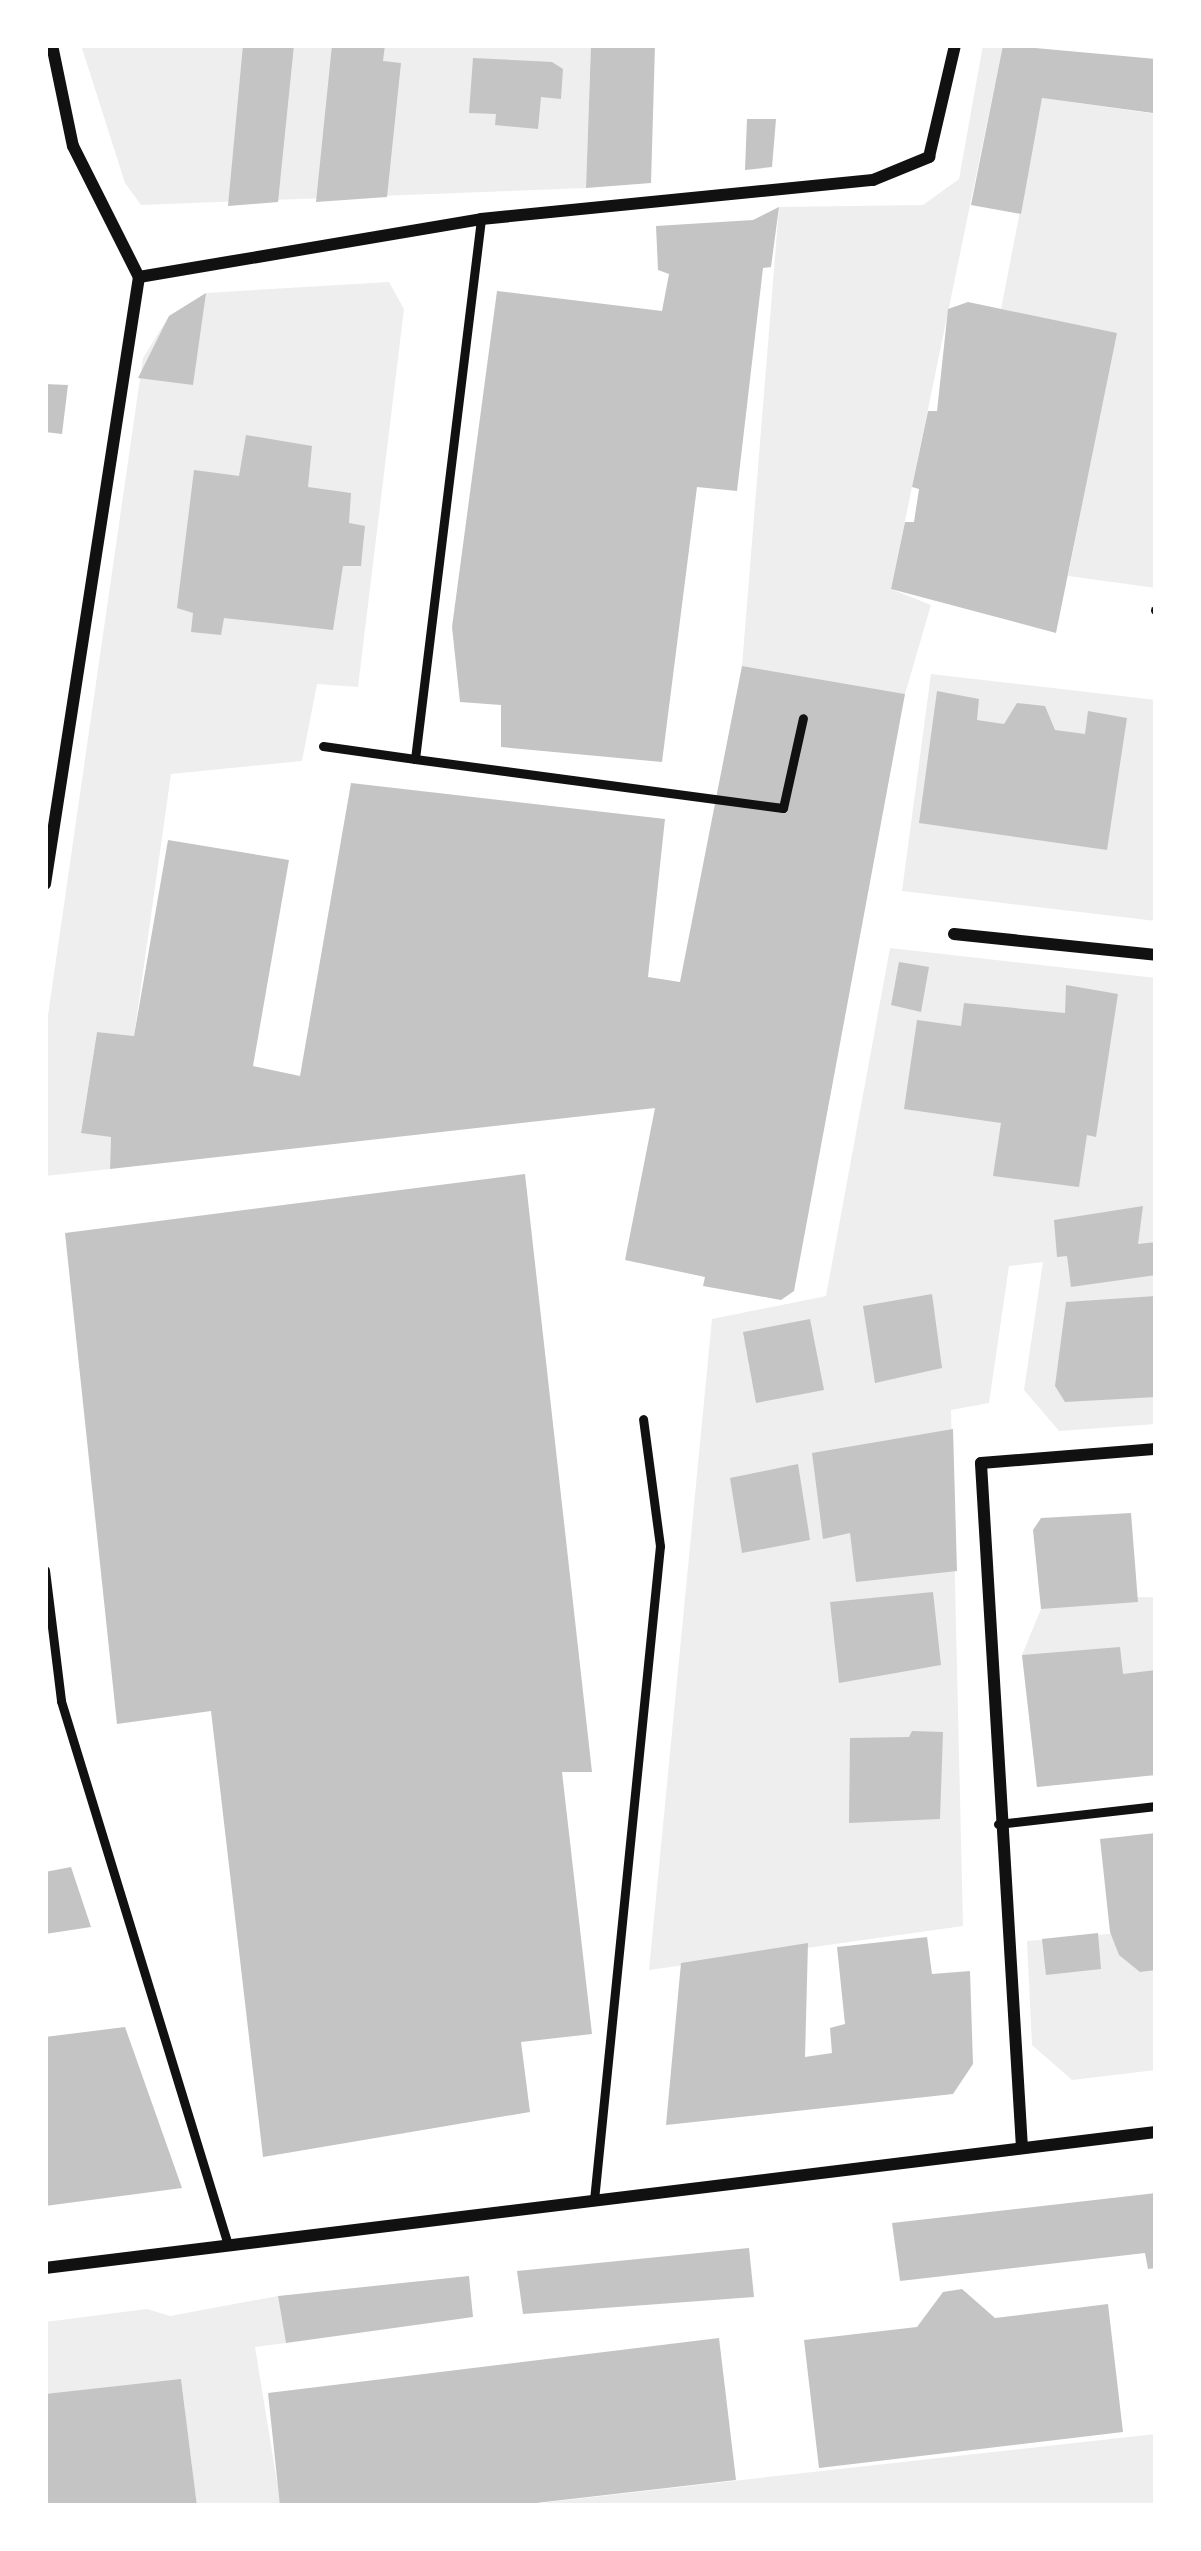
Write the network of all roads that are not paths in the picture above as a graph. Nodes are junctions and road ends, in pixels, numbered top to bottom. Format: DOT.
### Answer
graph roads {
  1 [pos="52,45"];
  2 [pos="955,45"];
  3 [pos="481,219"];
  4 [pos="139,277"];
  5 [pos="803,718"];
  6 [pos="323,746"];
  7 [pos="415,760"];
  8 [pos="45,884"];
  9 [pos="954,934"];
  10 [pos="1156,956"];
  11 [pos="643,1419"];
  12 [pos="1156,1449"];
  13 [pos="45,1570"];
  14 [pos="1156,1806"];
  15 [pos="998,1824"];
  16 [pos="1156,2132"];
  17 [pos="1022,2148"];
  18 [pos="594,2200"];
  19 [pos="228,2246"];
  20 [pos="45,2268"];
  1 -- 4 [label="street"];
  2 -- 3 [label="street"];
  3 -- 4 [label="street"];
  3 -- 7 [label="lane"];
  4 -- 8 [label="street"];
  5 -- 7 [label="lane"];
  6 -- 7 [label="lane"];
  9 -- 10 [label="street"];
  11 -- 18 [label="lane"];
  12 -- 15 [label="street"];
  13 -- 19 [label="lane"];
  14 -- 15 [label="lane"];
  15 -- 17 [label="street"];
  16 -- 17 [label="street"];
  17 -- 18 [label="street"];
  18 -- 19 [label="street"];
  19 -- 20 [label="street"];
}
